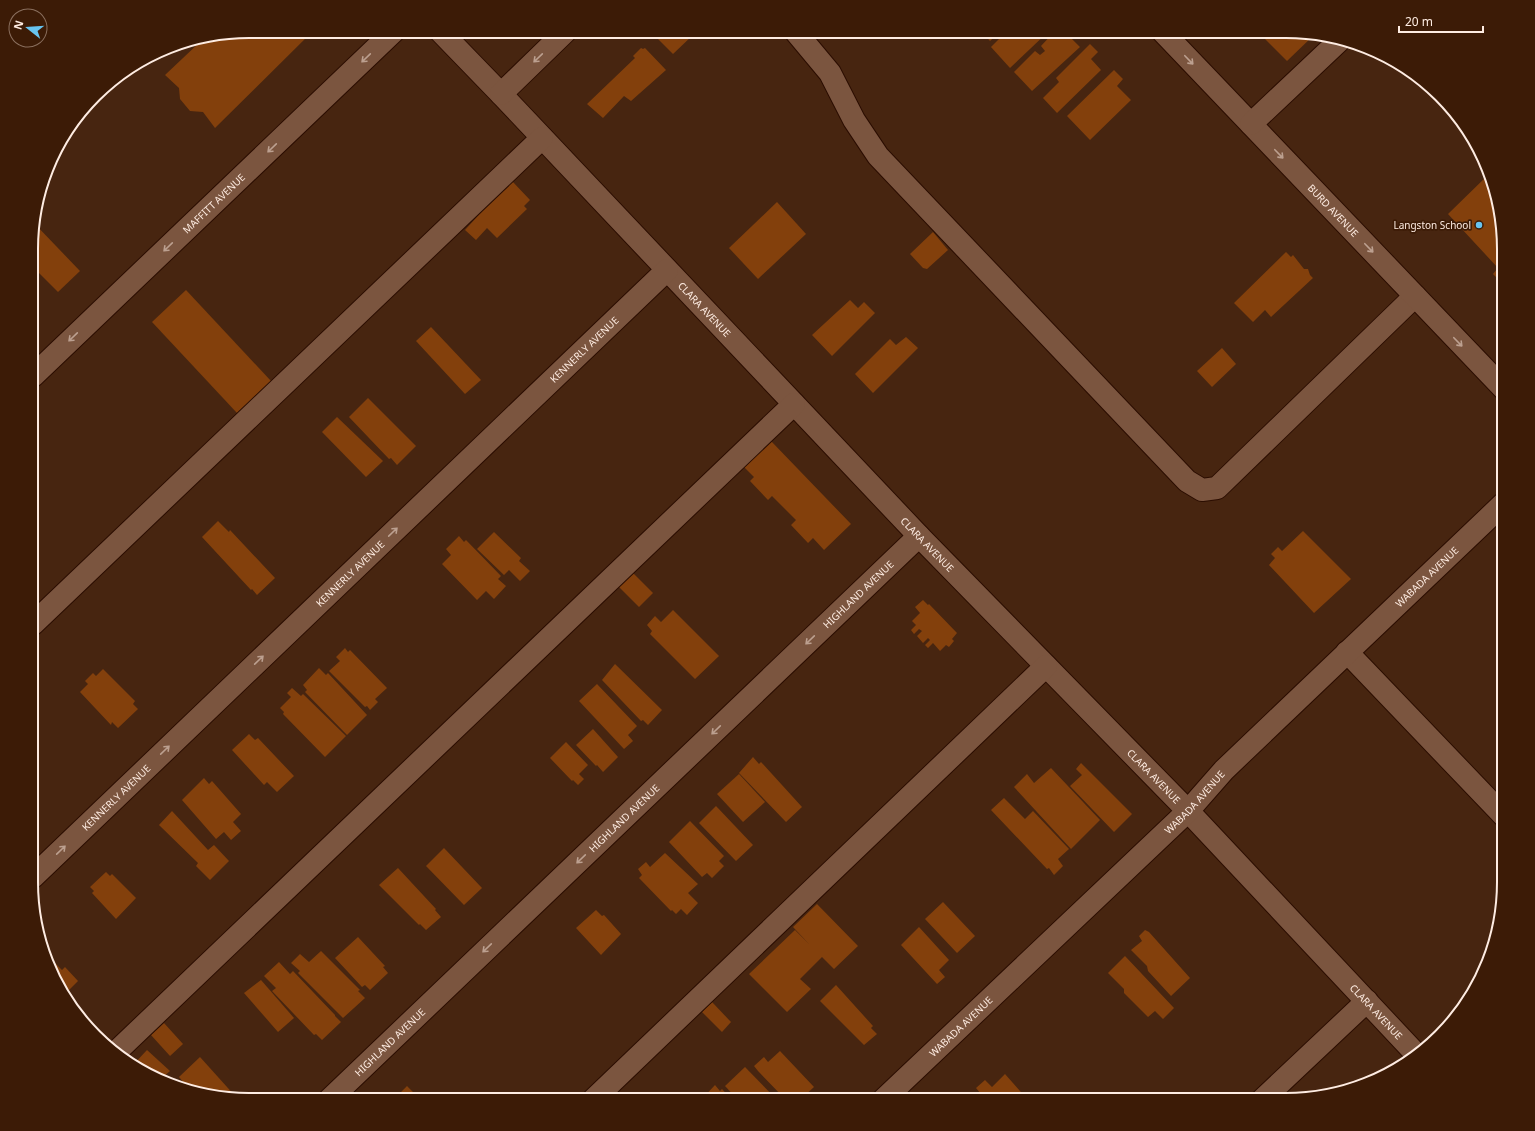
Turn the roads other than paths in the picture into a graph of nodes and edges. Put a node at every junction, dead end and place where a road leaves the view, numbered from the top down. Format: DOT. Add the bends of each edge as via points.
graph roads {
  1 [pos="387,38"];
  2 [pos="447,38"];
  3 [pos="559,38"];
  4 [pos="801,38"];
  5 [pos="1169,38"];
  6 [pos="1336,44"];
  7 [pos="501,94"];
  8 [pos="1251,124"];
  9 [pos="542,138"];
  10 [pos="667,270"];
  11 [pos="1415,296"];
  12 [pos="38,371"];
  13 [pos="1497,382"];
  14 [pos="794,404"];
  15 [pos="1497,510"];
  16 [pos="919,536"];
  17 [pos="38,619"];
  18 [pos="1347,652"];
  19 [pos="1046,666"];
  20 [pos="1497,809"];
  21 [pos="1188,811"];
  22 [pos="38,872"];
  23 [pos="1367,1001"];
  24 [pos="121,1049"];
  25 [pos="1412,1050"];
  26 [pos="336,1093"];
  27 [pos="600,1093"];
  28 [pos="889,1093"];
  29 [pos="1269,1093"];
  1 -- 12 [label="street, MAFFITT AVENUE, one-way"];
  2 -- 7 [label="street, CLARA AVENUE"];
  3 -- 7 [label="street, one-way"];
  4 -- 11 [label="street" via="830,73 854,120 878,156 1187,481 1202,490 1217,488"];
  5 -- 8 [label="street, BURD AVENUE, one-way"];
  6 -- 8 [label="street"];
  7 -- 9 [label="street, CLARA AVENUE"];
  8 -- 11 [label="street, BURD AVENUE, one-way"];
  9 -- 10 [label="street, CLARA AVENUE"];
  9 -- 17 [label="street"];
  10 -- 14 [label="street, CLARA AVENUE"];
  22 -- 10 [label="street, KENNERLY AVENUE, one-way"];
  11 -- 13 [label="street, BURD AVENUE, one-way"];
  14 -- 16 [label="street, CLARA AVENUE"];
  14 -- 24 [label="street"];
  15 -- 18 [label="street, WABADA AVENUE"];
  16 -- 19 [label="street, CLARA AVENUE"];
  16 -- 26 [label="street, HIGHLAND AVENUE, one-way"];
  18 -- 20 [label="street"];
  18 -- 21 [label="street, WABADA AVENUE" via="1224,770"];
  19 -- 21 [label="street, CLARA AVENUE"];
  19 -- 27 [label="street"];
  21 -- 23 [label="street, CLARA AVENUE"];
  21 -- 28 [label="street, WABADA AVENUE"];
  23 -- 25 [label="street, CLARA AVENUE"];
  23 -- 29 [label="street"];
}
